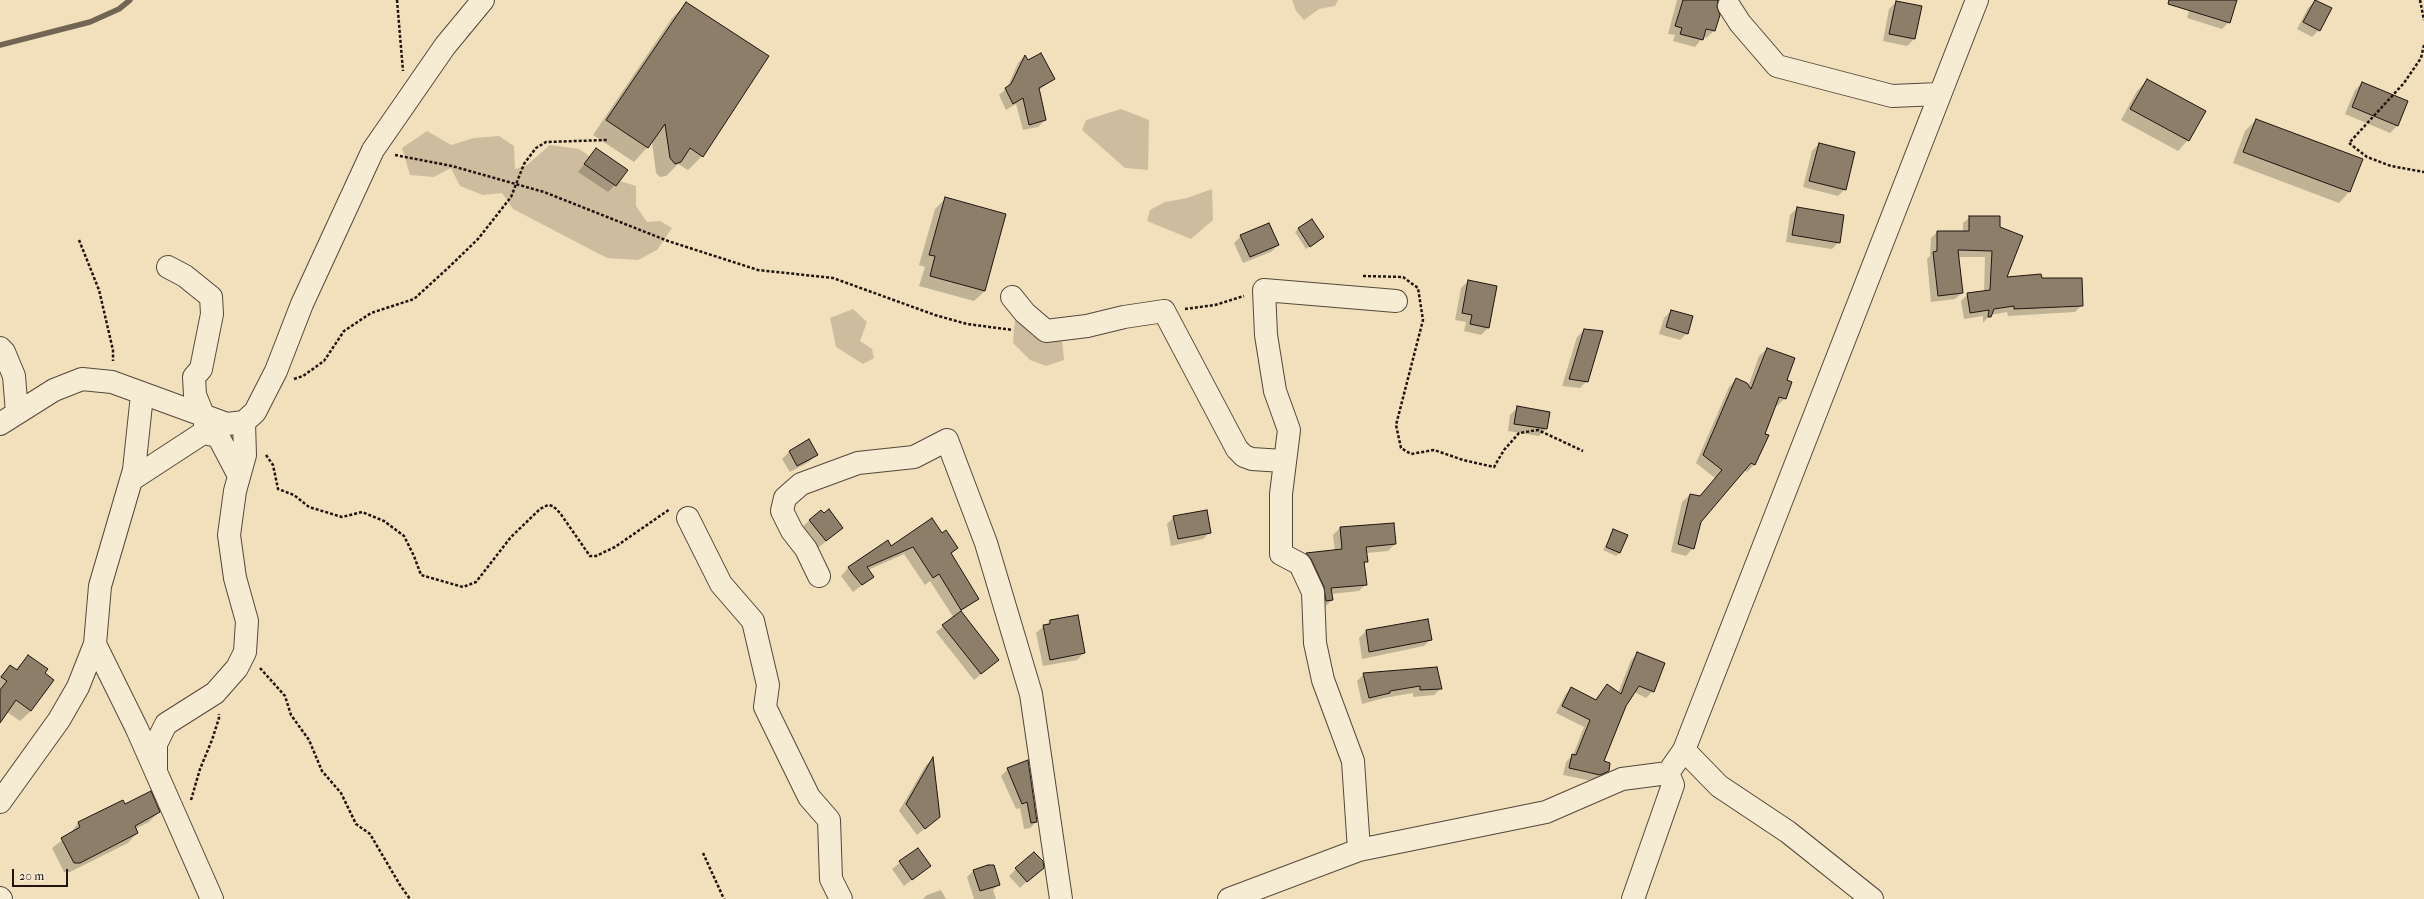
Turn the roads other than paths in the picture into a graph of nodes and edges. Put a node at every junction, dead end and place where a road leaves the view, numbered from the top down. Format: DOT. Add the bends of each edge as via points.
graph roads {
  1 [pos="483,0"];
  2 [pos="1977,0"];
  3 [pos="1729,6"];
  4 [pos="1939,94"];
  5 [pos="168,267"];
  6 [pos="1012,297"];
  7 [pos="1396,301"];
  8 [pos="0,348"];
  9 [pos="142,395"];
  10 [pos="9,419"];
  11 [pos="204,422"];
  12 [pos="244,422"];
  13 [pos="1283,461"];
  14 [pos="239,476"];
  15 [pos="132,480"];
  16 [pos="688,518"];
  17 [pos="819,576"];
  18 [pos="95,644"];
  19 [pos="1684,750"];
  20 [pos="156,772"];
  21 [pos="1668,773"];
  22 [pos="0,802"];
  23 [pos="1360,850"];
  24 [pos="212,899"];
  25 [pos="842,899"];
  26 [pos="1061,899"];
  27 [pos="1229,899"];
  28 [pos="1634,899"];
  29 [pos="1872,899"];
  1 -- 12 [label="street" via="445,46 373,150 302,304 276,371 265,388 255,412"];
  2 -- 4 [label="street"];
  3 -- 4 [label="street" via="1740,23 1777,66 1892,96"];
  4 -- 19 [label="street"];
  5 -- 11 [label="street" via="185,276 211,297 212,314 201,369 194,377 195,395"];
  6 -- 13 [label="street" via="1025,313 1046,331 1164,311 1237,448 1252,460"];
  7 -- 13 [label="street" via="1264,290 1266,335 1275,391 1289,430"];
  8 -- 10 [label="street" via="14,376"];
  9 -- 10 [label="street" via="112,382 82,379 54,390"];
  9 -- 11 [label="street"];
  9 -- 15 [label="street"];
  11 -- 12 [label="street"];
  11 -- 14 [label="street" via="218,436"];
  11 -- 15 [label="street" via="203,433"];
  12 -- 14 [label="street" via="245,455"];
  13 -- 23 [label="street" via="1281,554 1300,564 1312,592 1315,643 1323,680 1353,761"];
  14 -- 20 [label="street" via="229,535 235,578 247,621 245,652 237,668 215,693 166,724 156,744"];
  15 -- 18 [label="street" via="100,586"];
  16 -- 25 [label="street" via="722,584 753,621 768,685 766,707 810,797 829,820 830,879"];
  17 -- 26 [label="street" via="806,548 792,531 782,511 785,498 801,484 858,463 914,457 947,440 986,543 1031,694"];
  18 -- 20 [label="street"];
  18 -- 22 [label="street" via="78,687 59,720"];
  19 -- 21 [label="street"];
  19 -- 29 [label="street" via="1719,786 1788,832"];
  20 -- 24 [label="street"];
  21 -- 23 [label="street" via="1622,779 1546,812"];
  21 -- 28 [label="street" via="1673,786"];
  23 -- 27 [label="street"];
}
